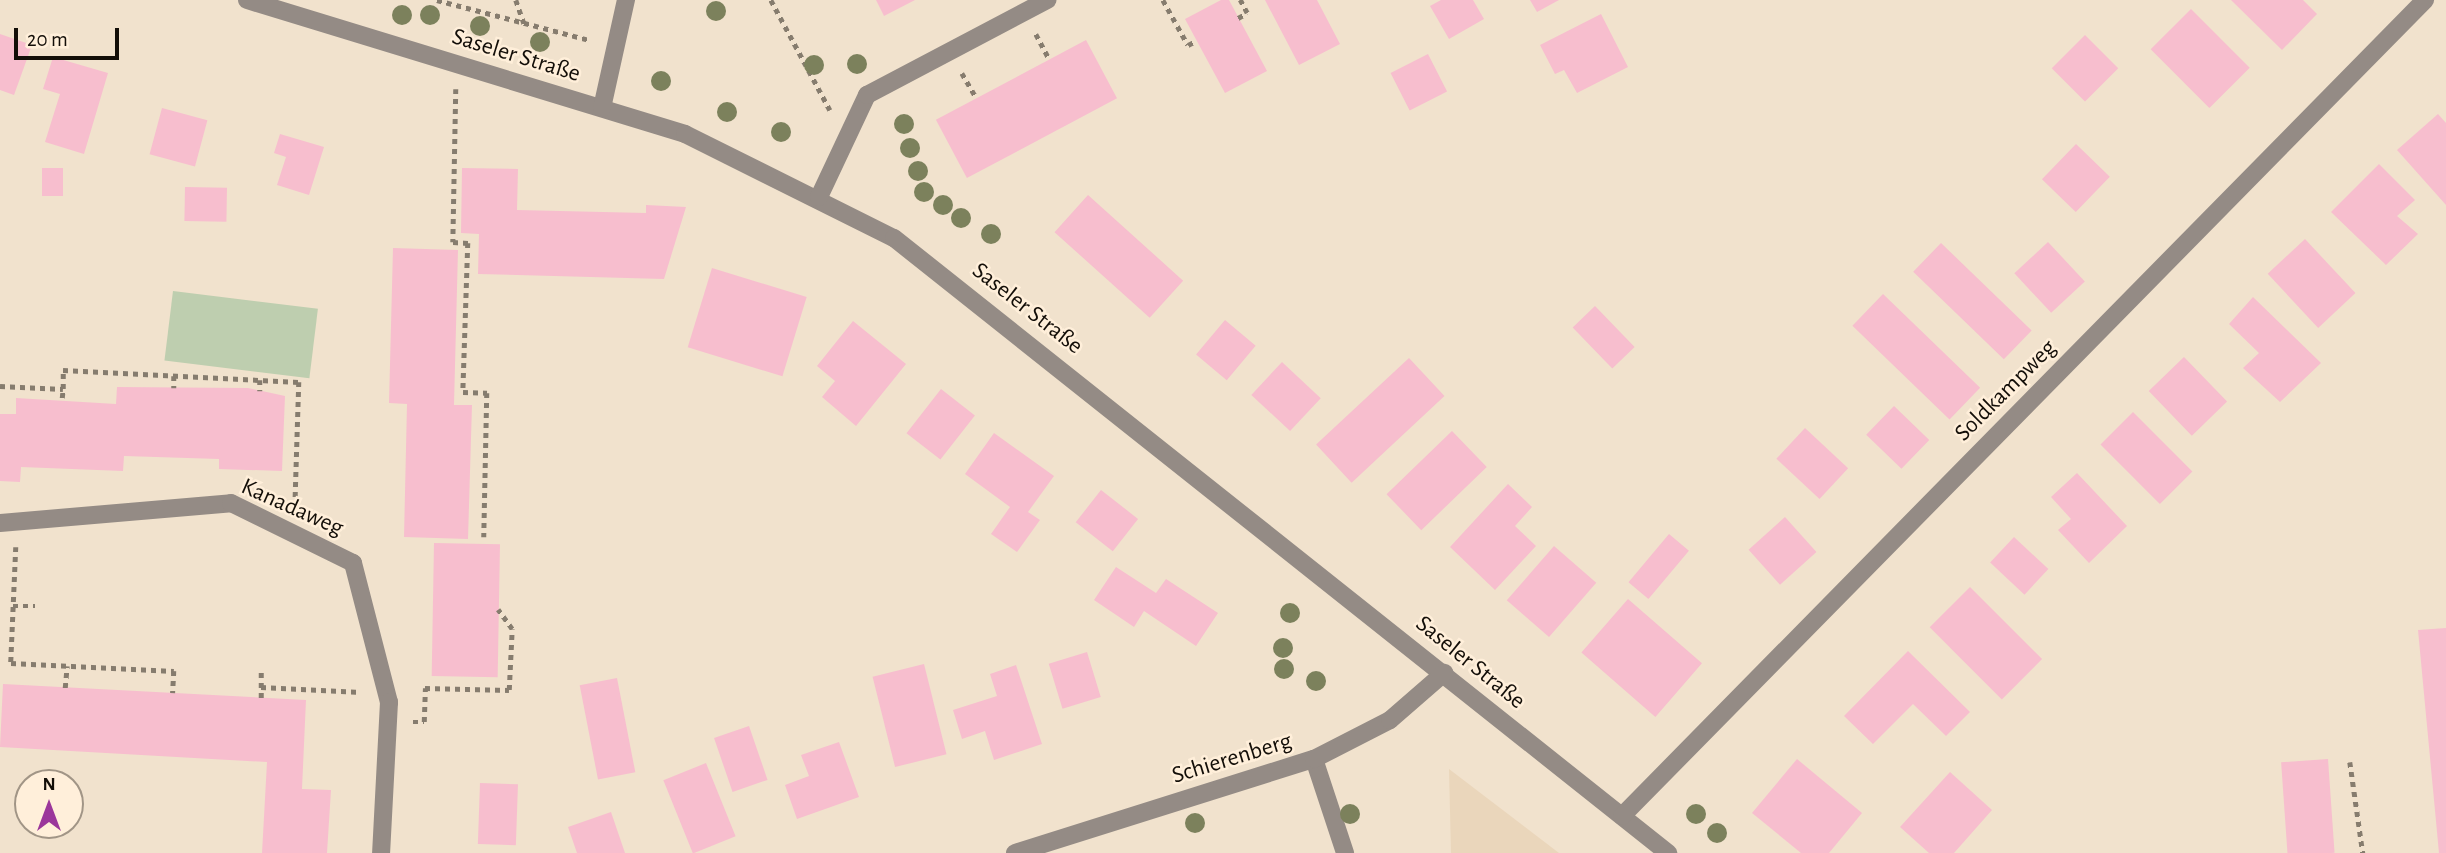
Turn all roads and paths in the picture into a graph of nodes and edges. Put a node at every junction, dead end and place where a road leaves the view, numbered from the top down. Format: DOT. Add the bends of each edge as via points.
graph roads {
  1 [pos="247,0"];
  2 [pos="437,0"];
  3 [pos="516,0"];
  4 [pos="626,0"];
  5 [pos="771,0"];
  6 [pos="1047,0"];
  7 [pos="1163,0"];
  8 [pos="1240,0"];
  9 [pos="2425,0"];
  10 [pos="1238,18"];
  11 [pos="525,26"];
  12 [pos="1196,41"];
  13 [pos="618,46"];
  14 [pos="456,64"];
  15 [pos="602,108"];
  16 [pos="846,139"];
  17 [pos="819,197"];
  18 [pos="174,376"];
  19 [pos="260,380"];
  20 [pos="0,386"];
  21 [pos="174,388"];
  22 [pos="63,389"];
  23 [pos="260,391"];
  24 [pos="62,398"];
  25 [pos="9,522"];
  26 [pos="294,534"];
  27 [pos="484,537"];
  28 [pos="13,606"];
  29 [pos="35,606"];
  30 [pos="498,610"];
  31 [pos="66,666"];
  32 [pos="261,668"];
  33 [pos="1444,673"];
  34 [pos="261,687"];
  35 [pos="65,688"];
  36 [pos="173,693"];
  37 [pos="386,693"];
  38 [pos="261,698"];
  39 [pos="388,720"];
  40 [pos="1314,759"];
  41 [pos="2350,762"];
  42 [pos="1622,816"];
  43 [pos="381,853"];
  44 [pos="1015,853"];
  45 [pos="1345,853"];
  46 [pos="1668,853"];
  47 [pos="2362,853"];
  1 -- 14 [label="street, Saseler Straße"];
  2 -- 11 [label="path"];
  3 -- 11 [label="path"];
  4 -- 13 [label="street"];
  5 -- 16 [label="path"];
  6 -- 16 [label="street" via="867,95"];
  7 -- 12 [label="path" via="1188,45"];
  8 -- 10 [label="path" via="1247,13"];
  9 -- 42 [label="street, Soldkampweg"];
  11 -- 13 [label="path"];
  13 -- 15 [label="street"];
  14 -- 15 [label="street, Saseler Straße"];
  14 -- 27 [label="path" via="453,242 468,243 463,392 487,393"];
  15 -- 17 [label="street, Saseler Straße" via="685,134"];
  16 -- 17 [label="street"];
  17 -- 33 [label="street, Saseler Straße" via="894,238 1005,321"];
  18 -- 19 [label="path"];
  18 -- 21 [label="path"];
  18 -- 22 [label="path" via="63,370"];
  19 -- 23 [label="path"];
  19 -- 26 [label="path" via="299,382"];
  20 -- 22 [label="path"];
  22 -- 24 [label="path"];
  25 -- 26 [label="street, Kanadaweg" via="230,503"];
  25 -- 28 [label="path"];
  26 -- 37 [label="street, Kanadaweg" via="353,563"];
  28 -- 29 [label="path"];
  28 -- 31 [label="path" via="10,663"];
  30 -- 39 [label="path" via="512,629 509,690 425,688 424,722"];
  31 -- 35 [label="path"];
  31 -- 36 [label="path" via="174,671"];
  32 -- 34 [label="path"];
  33 -- 40 [label="street, Schierenberg" via="1390,720"];
  33 -- 42 [label="street, Saseler Straße"];
  34 -- 37 [label="path"];
  34 -- 38 [label="path"];
  37 -- 39 [label="street, Kanadaweg"];
  39 -- 43 [label="street, Kanadaweg"];
  40 -- 44 [label="street, Schierenberg"];
  40 -- 45 [label="street"];
  41 -- 47 [label="path"];
  42 -- 46 [label="street, Saseler Straße"];
}
